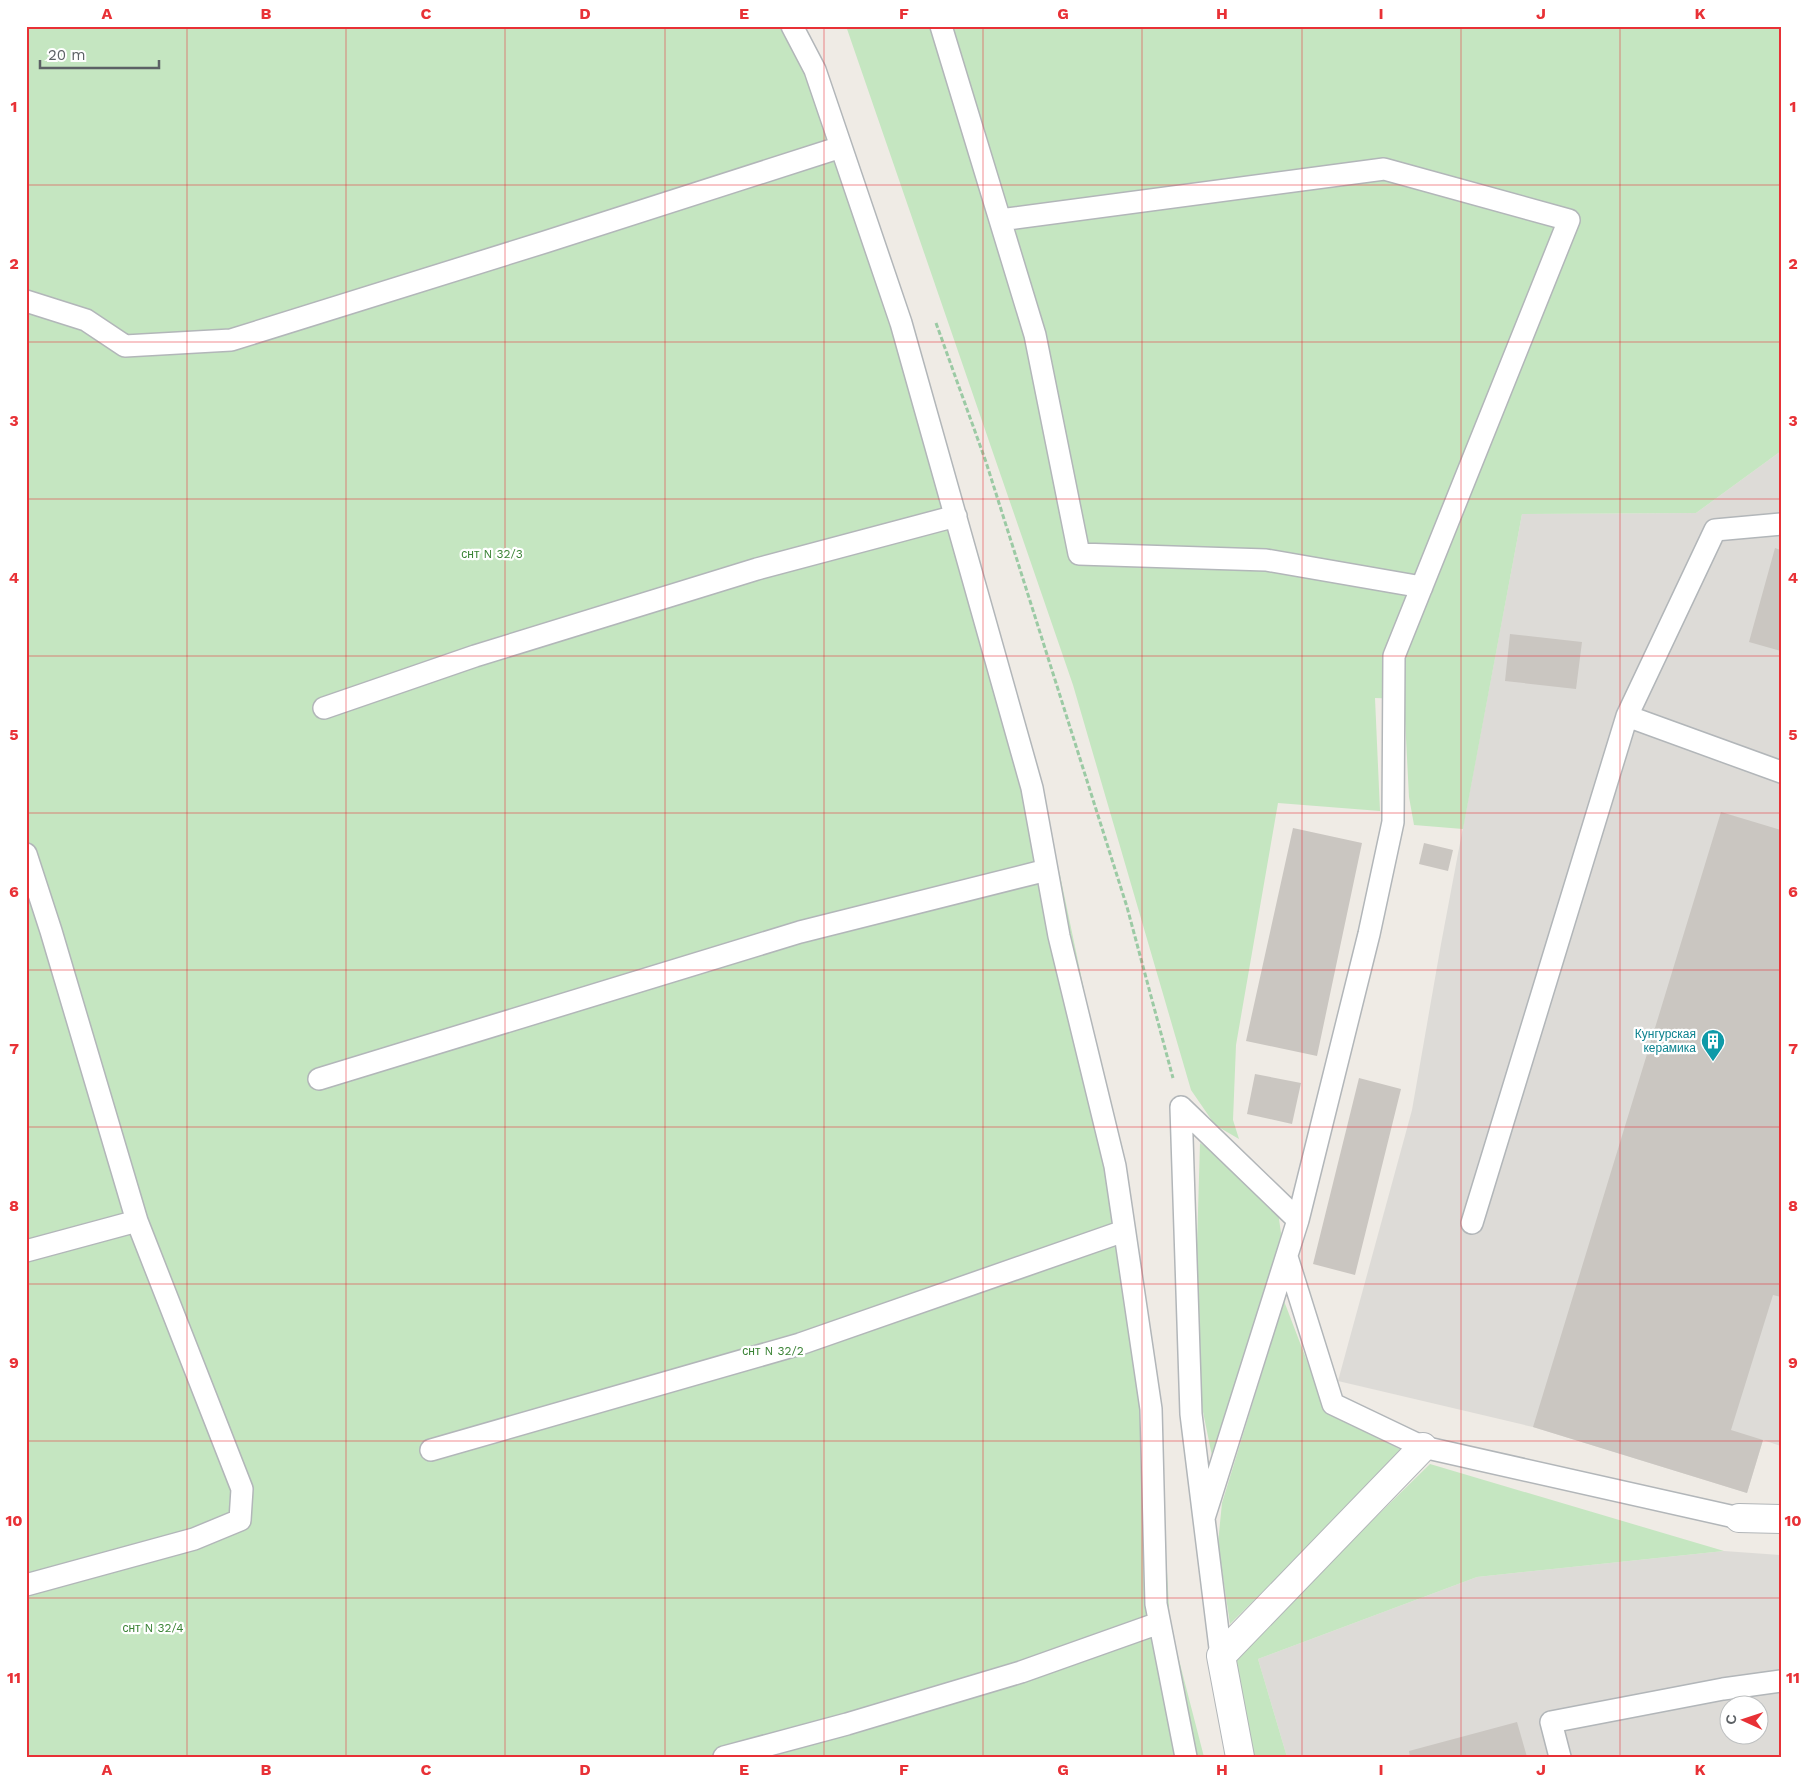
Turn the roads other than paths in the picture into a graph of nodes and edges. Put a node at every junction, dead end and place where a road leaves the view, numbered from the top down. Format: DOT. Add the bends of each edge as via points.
graph roads {
  1 [pos="792,26"];
  2 [pos="941,26"];
  3 [pos="841,147"];
  4 [pos="1000,220"];
  5 [pos="26,302"];
  6 [pos="956,516"];
  7 [pos="1781,524"];
  8 [pos="1422,587"];
  9 [pos="324,708"];
  10 [pos="1627,716"];
  11 [pos="1781,772"];
  12 [pos="26,854"];
  13 [pos="1046,870"];
  14 [pos="319,1079"];
  15 [pos="1298,1220"];
  16 [pos="137,1221"];
  17 [pos="1472,1223"];
  18 [pos="1124,1231"];
  19 [pos="26,1251"];
  20 [pos="1286,1257"];
  21 [pos="1423,1447"];
  22 [pos="431,1450"];
  23 [pos="1780,1517"];
  24 [pos="1204,1518"];
  25 [pos="1739,1518"];
  26 [pos="26,1586"];
  27 [pos="1159,1623"];
  28 [pos="1221,1656"];
  29 [pos="1781,1681"];
  30 [pos="724,1757"];
  31 [pos="1186,1757"];
  32 [pos="1240,1757"];
  33 [pos="1560,1757"];
  1 -- 3 [label="lane" via="815,70"];
  2 -- 4 [label="lane"];
  3 -- 5 [label="lane" via="231,340 124,346 86,320"];
  3 -- 6 [label="lane" via="901,323"];
  4 -- 8 [label="lane" via="1035,335 1079,554 1266,560"];
  4 -- 8 [label="lane" via="1384,169 1569,220"];
  6 -- 9 [label="lane" via="757,568 475,656"];
  6 -- 13 [label="lane" via="1032,788"];
  7 -- 10 [label="lane" via="1715,530"];
  8 -- 15 [label="lane" via="1394,656 1393,822 1369,934"];
  10 -- 11 [label="lane"];
  10 -- 17 [label="lane"];
  12 -- 16 [label="lane"];
  13 -- 14 [label="lane" via="800,932"];
  13 -- 18 [label="lane" via="1115,1166"];
  15 -- 20 [label="lane"];
  15 -- 24 [label="lane" via="1181,1107 1191,1414"];
  16 -- 19 [label="lane"];
  16 -- 26 [label="lane" via="242,1489 240,1520 194,1539"];
  18 -- 22 [label="lane" via="800,1344"];
  18 -- 27 [label="lane" via="1151,1409"];
  20 -- 21 [label="lane" via="1333,1404"];
  20 -- 24 [label="lane"];
  21 -- 25 [label="lane"];
  21 -- 28 [label="street"];
  23 -- 25 [label="street"];
  24 -- 28 [label="lane"];
  27 -- 30 [label="lane" via="1021,1672"];
  27 -- 31 [label="lane"];
  28 -- 32 [label="street"];
  29 -- 33 [label="lane" via="1551,1722"];
}
